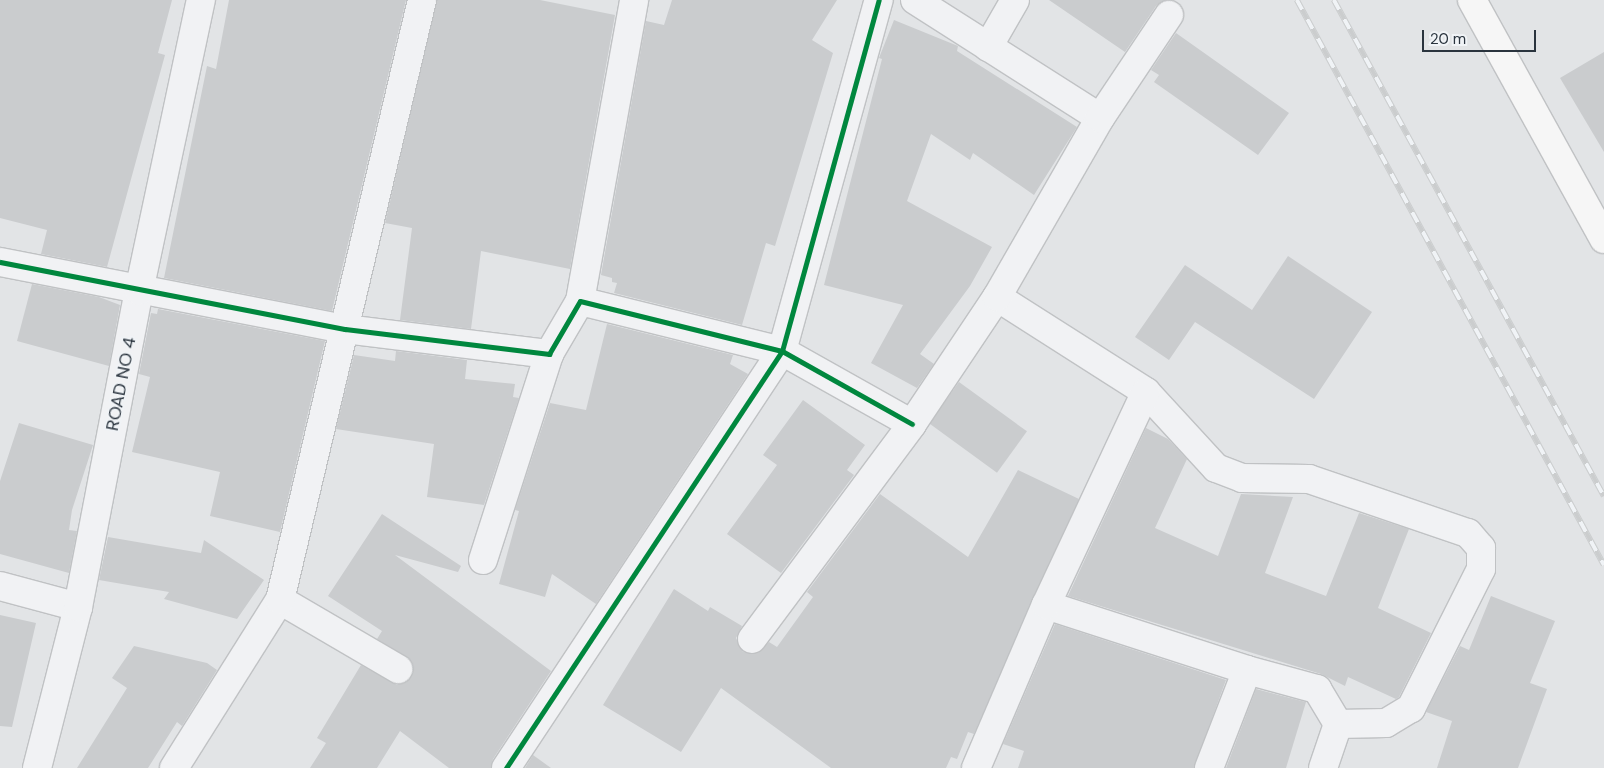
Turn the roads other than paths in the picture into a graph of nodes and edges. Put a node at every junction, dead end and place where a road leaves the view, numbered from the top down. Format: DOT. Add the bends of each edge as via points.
graph roads {
  1 [pos="201,0"];
  2 [pos="422,0"];
  3 [pos="634,0"];
  4 [pos="879,0"];
  5 [pos="915,0"];
  6 [pos="1016,0"];
  7 [pos="1472,0"];
  8 [pos="1169,15"];
  9 [pos="988,47"];
  10 [pos="1100,118"];
  11 [pos="1604,239"];
  12 [pos="0,262"];
  13 [pos="139,292"];
  14 [pos="997,298"];
  15 [pos="580,301"];
  16 [pos="345,329"];
  17 [pos="782,351"];
  18 [pos="549,354"];
  19 [pos="1146,392"];
  20 [pos="912,424"];
  21 [pos="483,560"];
  22 [pos="0,586"];
  23 [pos="280,600"];
  24 [pos="1046,604"];
  25 [pos="78,607"];
  26 [pos="752,639"];
  27 [pos="398,669"];
  28 [pos="1247,670"];
  29 [pos="1338,724"];
  30 [pos="37,768"];
  31 [pos="174,768"];
  32 [pos="506,768"];
  33 [pos="976,768"];
  34 [pos="1209,768"];
  35 [pos="1323,768"];
  1 -- 13 [label="street, ROAD NO 4"];
  2 -- 16 [label="street"];
  3 -- 15 [label="street"];
  4 -- 17 [label="street"];
  5 -- 9 [label="street"];
  6 -- 9 [label="street"];
  7 -- 11 [label="street"];
  8 -- 10 [label="street"];
  9 -- 10 [label="street"];
  10 -- 14 [label="street"];
  12 -- 13 [label="street"];
  13 -- 16 [label="street"];
  13 -- 25 [label="street, ROAD NO 4"];
  14 -- 19 [label="street"];
  14 -- 20 [label="street"];
  15 -- 17 [label="street"];
  15 -- 18 [label="street"];
  16 -- 18 [label="street"];
  16 -- 23 [label="street"];
  17 -- 20 [label="street"];
  17 -- 32 [label="street"];
  18 -- 21 [label="street"];
  19 -- 24 [label="street"];
  19 -- 29 [label="street" via="1216,468 1242,478 1309,478 1468,533 1481,548 1481,568 1411,708 1386,723"];
  20 -- 26 [label="street"];
  22 -- 25 [label="street"];
  23 -- 27 [label="street"];
  23 -- 31 [label="street"];
  24 -- 28 [label="street"];
  24 -- 33 [label="street"];
  25 -- 30 [label="street, ROAD NO 4"];
  28 -- 29 [label="street" via="1317,689"];
  28 -- 34 [label="street"];
  29 -- 35 [label="street"];
}
